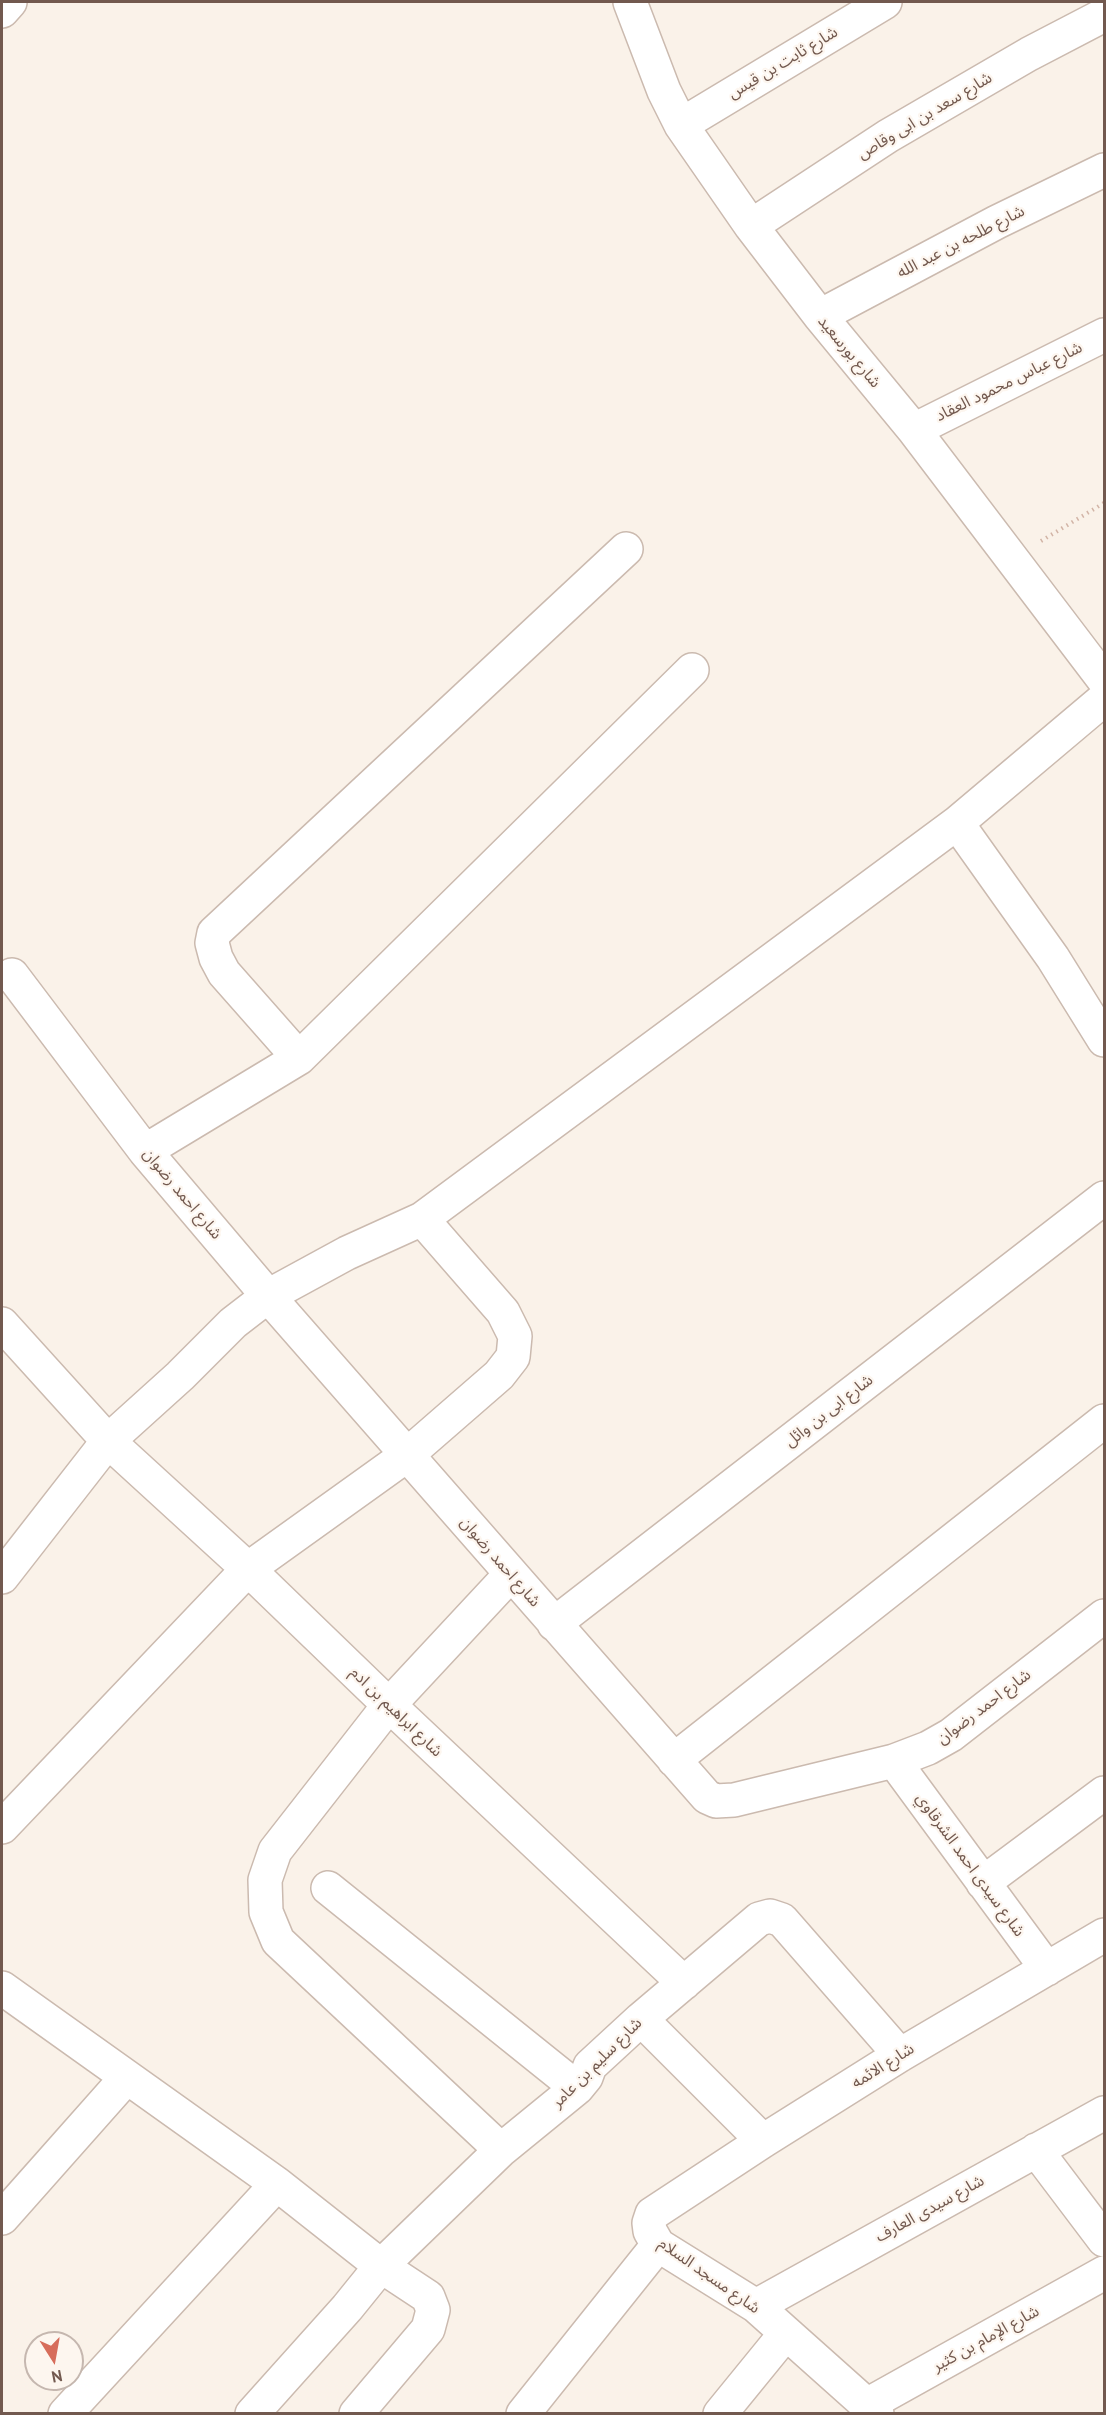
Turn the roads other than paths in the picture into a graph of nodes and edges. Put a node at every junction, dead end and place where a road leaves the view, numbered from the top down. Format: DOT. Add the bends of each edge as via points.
graph roads {
  1 [pos="10,2"];
  2 [pos="630,2"];
  3 [pos="885,2"];
  4 [pos="2,11"];
  5 [pos="1104,15"];
  6 [pos="681,124"];
  7 [pos="1104,170"];
  8 [pos="751,226"];
  9 [pos="820,316"];
  10 [pos="1104,335"];
  11 [pos="914,430"];
  12 [pos="626,549"];
  13 [pos="692,670"];
  14 [pos="1104,680"];
  15 [pos="1104,699"];
  16 [pos="957,823"];
  17 [pos="12,975"];
  18 [pos="1104,1040"];
  19 [pos="299,1058"];
  20 [pos="145,1151"];
  21 [pos="1104,1198"];
  22 [pos="422,1219"];
  23 [pos="268,1296"];
  24 [pos="2,1324"];
  25 [pos="1104,1421"];
  26 [pos="108,1440"];
  27 [pos="406,1455"];
  28 [pos="249,1569"];
  29 [pos="511,1574"];
  30 [pos="2,1577"];
  31 [pos="1104,1616"];
  32 [pos="554,1624"];
  33 [pos="388,1705"];
  34 [pos="674,1760"];
  35 [pos="894,1761"];
  36 [pos="1104,1793"];
  37 [pos="2,1827"];
  38 [pos="983,1883"];
  39 [pos="328,1888"];
  40 [pos="1104,1935"];
  41 [pos="1047,1969"];
  42 [pos="684,1983"];
  43 [pos="2,1988"];
  44 [pos="641,2019"];
  45 [pos="900,2055"];
  46 [pos="127,2077"];
  47 [pos="577,2088"];
  48 [pos="1104,2114"];
  49 [pos="763,2141"];
  50 [pos="501,2150"];
  51 [pos="1036,2150"];
  52 [pos="277,2184"];
  53 [pos="665,2204"];
  54 [pos="2,2218"];
  55 [pos="1104,2240"];
  56 [pos="658,2245"];
  57 [pos="381,2266"];
  58 [pos="1104,2273"];
  59 [pos="756,2306"];
  60 [pos="786,2333"];
  61 [pos="872,2409"];
  62 [pos="65,2414"];
  63 [pos="252,2414"];
  64 [pos="356,2414"];
  65 [pos="523,2414"];
  66 [pos="720,2414"];
  1 -- 4 [label="street"];
  2 -- 6 [label="street, شارع بورسعيد"];
  3 -- 6 [label="street, شارع ثابت بن قيس"];
  5 -- 8 [label="street, شارع سعد بن ابى وقاص" via="888,136"];
  6 -- 8 [label="street, شارع بورسعيد"];
  7 -- 9 [label="street, شارع طلحه بن عبد الله"];
  8 -- 9 [label="street, شارع بورسعيد"];
  9 -- 11 [label="street, شارع بورسعيد"];
  10 -- 11 [label="street, شارع عباس محمود العقاد"];
  11 -- 14 [label="street, شارع بورسعيد"];
  12 -- 19 [label="street" via="214,933 212,943 224,973"];
  13 -- 19 [label="street"];
  15 -- 16 [label="street"];
  16 -- 18 [label="street" via="1053,958"];
  16 -- 22 [label="street"];
  17 -- 20 [label="street, شارع احمد رضوان"];
  19 -- 20 [label="street"];
  20 -- 23 [label="street, شارع احمد رضوان"];
  21 -- 32 [label="street, شارع ابى بن وائل"];
  22 -- 23 [label="street" via="347,1253"];
  22 -- 27 [label="street" via="502,1312 515,1336 513,1357 499,1375"];
  23 -- 26 [label="street" via="233,1323"];
  23 -- 27 [label="street, شارع احمد رضوان"];
  24 -- 26 [label="street, شارع ابراهيم بن ادم"];
  25 -- 34 [label="street"];
  26 -- 28 [label="street, شارع ابراهيم بن ادم"];
  26 -- 30 [label="street"];
  27 -- 28 [label="street"];
  27 -- 29 [label="street, شارع احمد رضوان"];
  28 -- 33 [label="street, شارع ابراهيم بن ادم"];
  28 -- 37 [label="street"];
  29 -- 32 [label="street, شارع احمد رضوان"];
  29 -- 33 [label="street"];
  31 -- 35 [label="street, شارع احمد رضوان" via="951,1735 928,1749"];
  32 -- 34 [label="street, شارع احمد رضوان"];
  33 -- 42 [label="street, شارع ابراهيم بن ادم"];
  33 -- 50 [label="street" via="276,1851 265,1880 266,1912 278,1941"];
  34 -- 35 [label="street, شارع احمد رضوان" via="700,1790 716,1801"];
  35 -- 38 [label="street, شارع سيدى احمد الشرقاوي"];
  36 -- 38 [label="street"];
  38 -- 41 [label="street, شارع سيدى احمد الشرقاوي"];
  39 -- 47 [label="street"];
  40 -- 41 [label="street, شارع الائمه"];
  41 -- 45 [label="street, شارع الائمه"];
  42 -- 44 [label="street, شارع سليم بن عامر"];
  42 -- 45 [label="street, شارع سليم بن عامر" via="759,1919 777,1917"];
  43 -- 46 [label="street"];
  44 -- 47 [label="street, شارع سليم بن عامر" via="590,2066"];
  44 -- 49 [label="street"];
  45 -- 49 [label="street, شارع الائمه"];
  46 -- 52 [label="street"];
  46 -- 54 [label="street"];
  47 -- 50 [label="street, شارع سليم بن عامر"];
  48 -- 51 [label="street, شارع سيدى العارف"];
  49 -- 53 [label="street, شارع الائمه"];
  50 -- 57 [label="street, شارع سليم بن عامر"];
  51 -- 55 [label="street"];
  51 -- 59 [label="street, شارع سيدى العارف"];
  52 -- 57 [label="street"];
  52 -- 62 [label="street"];
  53 -- 56 [label="street, شارع مسجد السلام" via="652,2214 648,2223"];
  56 -- 59 [label="street, شارع مسجد السلام"];
  56 -- 65 [label="street"];
  57 -- 63 [label="street, شارع سليم بن عامر"];
  57 -- 64 [label="street" via="428,2297 433,2310 428,2329"];
  58 -- 61 [label="street, شارع الإمام بن كثير"];
  59 -- 60 [label="street, شارع مسجد السلام"];
  60 -- 61 [label="street, شارع مسجد السلام"];
  60 -- 66 [label="street"];
}
